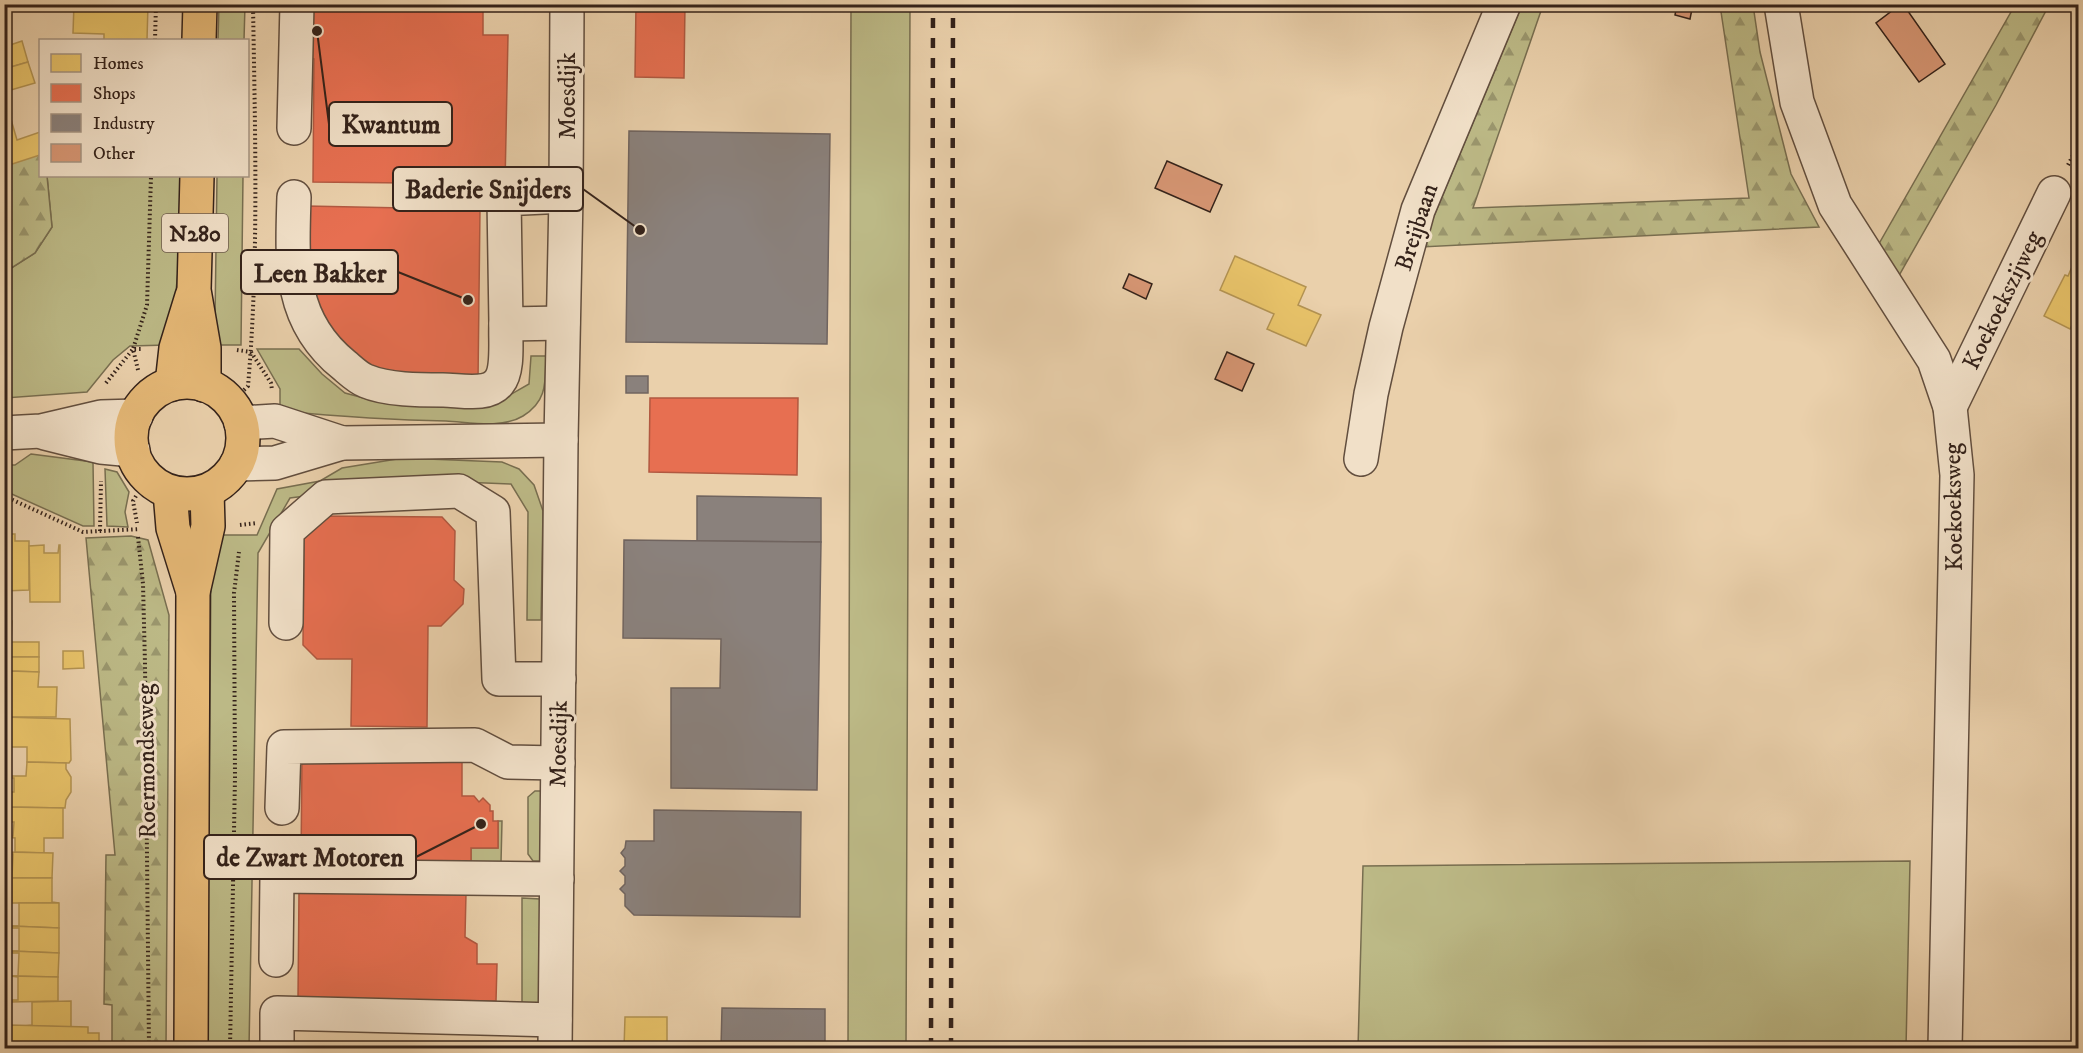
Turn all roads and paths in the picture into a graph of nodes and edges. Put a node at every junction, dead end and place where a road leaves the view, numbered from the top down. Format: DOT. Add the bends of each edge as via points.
graph roads {
  1 [pos="156,4"];
  2 [pos="200,4"];
  3 [pos="253,4"];
  4 [pos="297,4"];
  5 [pos="567,4"];
  6 [pos="1504,4"];
  7 [pos="1781,4"];
  8 [pos="155,39"];
  9 [pos="199,39"];
  10 [pos="294,128"];
  11 [pos="151,177"];
  12 [pos="196,177"];
  13 [pos="2054,193"];
  14 [pos="566,196"];
  15 [pos="294,197"];
  16 [pos="194,290"];
  17 [pos="563,323"];
  18 [pos="506,324"];
  19 [pos="204,385"];
  20 [pos="151,400"];
  21 [pos="1950,406"];
  22 [pos="236,413"];
  23 [pos="41,432"];
  24 [pos="4,433"];
  25 [pos="561,440"];
  26 [pos="342,443"];
  27 [pos="1360,459"];
  28 [pos="138,466"];
  29 [pos="223,478"];
  30 [pos="4,496"];
  31 [pos="138,529"];
  32 [pos="100,531"];
  33 [pos="240,536"];
  34 [pos="239,546"];
  35 [pos="193,592"];
  36 [pos="286,623"];
  37 [pos="559,679"];
  38 [pos="558,763"];
  39 [pos="282,808"];
  40 [pos="556,879"];
  41 [pos="276,960"];
  42 [pos="555,1034"];
  43 [pos="149,1048"];
  44 [pos="190,1048"];
  45 [pos="230,1048"];
  46 [pos="277,1048"];
  47 [pos="1945,1048"];
  1 -- 8 [label="path"];
  2 -- 9 [label="main road"];
  3 -- 22 [label="path" via="256,159 251,351 248,386"];
  4 -- 10 [label="street"];
  5 -- 14 [label="street, Moesdijk"];
  6 -- 27 [label="street, Breijbaan" via="1418,210 1386,327"];
  7 -- 21 [label="street, Koekoeksweg" via="1797,102 1835,205 1934,360"];
  11 -- 20 [label="path" via="147,305 133,349"];
  12 -- 16 [label="main road, N280"];
  13 -- 21 [label="street, Koekoekszijweg"];
  14 -- 17 [label="street, Moesdijk"];
  14 -- 18 [label="street" via="504,199"];
  15 -- 18 [label="street" via="296,285 306,319 331,354 365,381 406,389 488,391 505,370"];
  16 -- 19 [label="main road, N280" via="204,348"];
  16 -- 20 [label="main road, N280" via="176,348"];
  17 -- 18 [label="street"];
  17 -- 25 [label="street, Moesdijk"];
  19 -- 20 [label="main road" via="194,382"];
  19 -- 22 [label="main road" via="215,389"];
  20 -- 23 [label="street"];
  20 -- 28 [label="main road, N280" via="132,432"];
  21 -- 47 [label="street, Koekoeksweg" via="1957,475"];
  22 -- 26 [label="street"];
  22 -- 29 [label="main road, N280" via="243,444"];
  23 -- 24 [label="street"];
  23 -- 28 [label="street"];
  25 -- 26 [label="street"];
  25 -- 37 [label="street, Moesdijk"];
  26 -- 29 [label="street"];
  28 -- 29 [label="main road" via="182,494"];
  28 -- 31 [label="path, Roermondseweg" via="133,501"];
  28 -- 32 [label="path"];
  28 -- 35 [label="main road, Roermondseweg / N280" via="173,528"];
  29 -- 33 [label="path" via="236,507"];
  29 -- 35 [label="main road, Roermondseweg / N280"];
  30 -- 32 [label="path" via="83,532"];
  31 -- 32 [label="path"];
  31 -- 43 [label="path, Roermondseweg" via="143,596"];
  34 -- 45 [label="path" via="234,593"];
  35 -- 44 [label="main road, Roermondseweg / N280"];
  36 -- 37 [label="street" via="287,531 326,496 459,491 493,512 499,679"];
  37 -- 38 [label="street, Moesdijk"];
  38 -- 39 [label="street" via="507,762 476,745 284,747"];
  38 -- 40 [label="street, Moesdijk"];
  40 -- 41 [label="street" via="277,876"];
  40 -- 42 [label="street, Moesdijk"];
  42 -- 46 [label="street" via="277,1013"];
}
